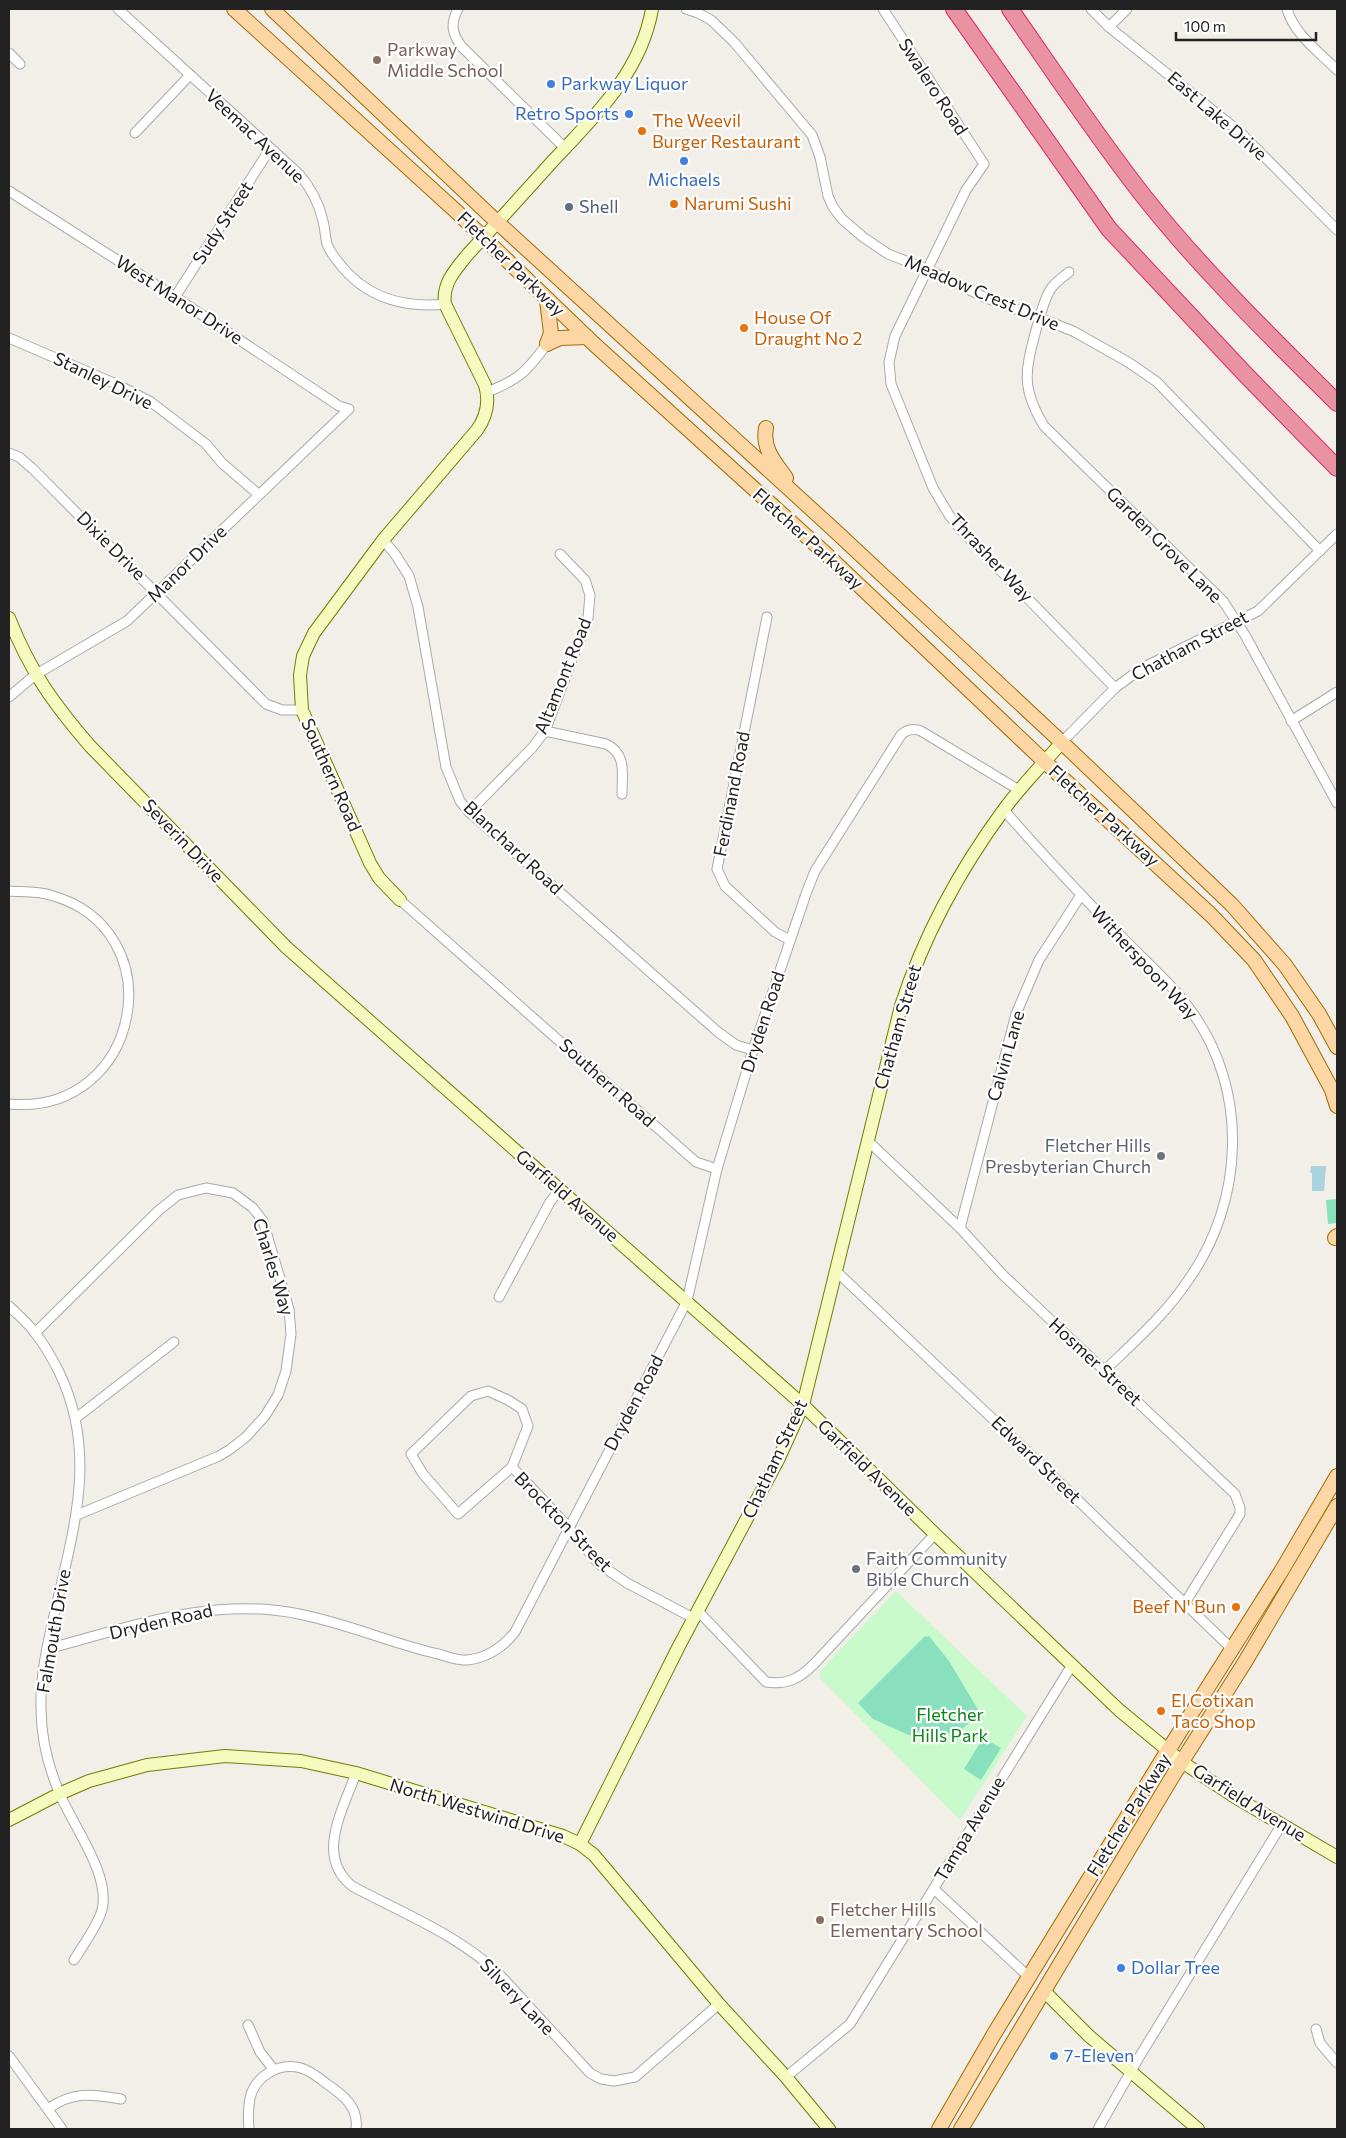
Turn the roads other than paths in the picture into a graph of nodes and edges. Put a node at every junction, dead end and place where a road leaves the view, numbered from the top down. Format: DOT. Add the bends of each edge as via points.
graph roads {
  1 [pos="118,9"];
  2 [pos="234,9"];
  3 [pos="272,9"];
  4 [pos="458,9"];
  5 [pos="652,9"];
  6 [pos="686,9"];
  7 [pos="882,9"];
  8 [pos="954,9"];
  9 [pos="1010,9"];
  10 [pos="1091,9"];
  11 [pos="1127,9"];
  12 [pos="1287,9"];
  13 [pos="1109,27"];
  14 [pos="9,53"];
  15 [pos="20,64"];
  16 [pos="1337,70"];
  17 [pos="190,75"];
  18 [pos="135,134"];
  19 [pos="565,148"];
  20 [pos="270,149"];
  21 [pos="984,164"];
  22 [pos="9,191"];
  23 [pos="497,222"];
  24 [pos="1337,230"];
  25 [pos="482,238"];
  26 [pos="929,270"];
  27 [pos="1069,272"];
  28 [pos="175,297"];
  29 [pos="547,300"];
  30 [pos="445,304"];
  31 [pos="1040,317"];
  32 [pos="587,337"];
  33 [pos="9,338"];
  34 [pos="547,344"];
  35 [pos="487,392"];
  36 [pos="1337,403"];
  37 [pos="349,409"];
  38 [pos="766,428"];
  39 [pos="9,453"];
  40 [pos="1337,468"];
  41 [pos="258,494"];
  42 [pos="798,498"];
  43 [pos="1337,534"];
  44 [pos="383,540"];
  45 [pos="1320,551"];
  46 [pos="560,554"];
  47 [pos="158,593"];
  48 [pos="767,617"];
  49 [pos="9,618"];
  50 [pos="1236,622"];
  51 [pos="35,675"];
  52 [pos="1115,688"];
  53 [pos="1337,692"];
  54 [pos="9,697"];
  55 [pos="302,710"];
  56 [pos="1291,721"];
  57 [pos="545,731"];
  58 [pos="1062,742"];
  59 [pos="1044,762"];
  60 [pos="1019,790"];
  61 [pos="622,794"];
  62 [pos="1337,804"];
  63 [pos="1004,810"];
  64 [pos="469,812"];
  65 [pos="9,891"];
  66 [pos="1081,895"];
  67 [pos="400,900"];
  68 [pos="790,940"];
  69 [pos="388,1039"];
  70 [pos="1337,1047"];
  71 [pos="753,1050"];
  72 [pos="9,1104"];
  73 [pos="1337,1106"];
  74 [pos="868,1141"];
  75 [pos="717,1169"];
  76 [pos="560,1190"];
  77 [pos="960,1228"];
  78 [pos="837,1272"];
  79 [pos="499,1297"];
  80 [pos="687,1301"];
  81 [pos="9,1306"];
  82 [pos="35,1333"];
  83 [pos="174,1342"];
  84 [pos="1104,1371"];
  85 [pos="803,1405"];
  86 [pos="76,1418"];
  87 [pos="512,1467"];
  88 [pos="1337,1476"];
  89 [pos="1337,1506"];
  90 [pos="77,1514"];
  91 [pos="569,1528"];
  92 [pos="935,1534"];
  93 [pos="1185,1603"];
  94 [pos="697,1615"];
  95 [pos="47,1649"];
  96 [pos="1233,1650"];
  97 [pos="1072,1666"];
  98 [pos="1227,1691"];
  99 [pos="1168,1751"];
  100 [pos="1182,1762"];
  101 [pos="356,1773"];
  102 [pos="59,1794"];
  103 [pos="9,1820"];
  104 [pos="1282,1824"];
  105 [pos="580,1844"];
  106 [pos="1337,1858"];
  107 [pos="934,1889"];
  108 [pos="1044,1953"];
  109 [pos="74,1960"];
  110 [pos="1029,1977"];
  111 [pos="1044,1991"];
  112 [pos="720,2004"];
  113 [pos="1027,2020"];
  114 [pos="248,2025"];
  115 [pos="1316,2028"];
  116 [pos="9,2056"];
  117 [pos="1337,2063"];
  118 [pos="274,2070"];
  119 [pos="1132,2071"];
  120 [pos="786,2077"];
  121 [pos="121,2099"];
  122 [pos="48,2109"];
  123 [pos="62,2129"];
  124 [pos="249,2129"];
  125 [pos="356,2129"];
  126 [pos="829,2129"];
  127 [pos="939,2129"];
  128 [pos="961,2129"];
  129 [pos="1098,2129"];
  130 [pos="1198,2129"];
  1 -- 17 [label="street, Veemac Avenue"];
  2 -- 25 [label="main road, Fletcher Parkway"];
  3 -- 23 [label="main road, Fletcher Parkway"];
  4 -- 19 [label="street" via="452,29 462,47"];
  5 -- 19 [label="street" via="637,58 608,102"];
  6 -- 26 [label="street, Meadow Crest Drive" via="711,20 734,42 812,136 828,196 842,219 888,254"];
  7 -- 21 [label="street, Swalero Road"];
  8 -- 40 [label="highway" via="1109,229"];
  9 -- 36 [label="highway" via="1145,198 1214,279"];
  10 -- 13 [label="street, East Lake Drive"];
  11 -- 13 [label="street"];
  12 -- 16 [label="street" via="1298,32"];
  13 -- 24 [label="street, East Lake Drive" via="1242,133"];
  14 -- 15 [label="street"];
  17 -- 18 [label="street"];
  17 -- 20 [label="street, Veemac Avenue"];
  19 -- 23 [label="street"];
  20 -- 28 [label="street, Sudy Street"];
  20 -- 30 [label="street, Veemac Avenue" via="299,174 312,191 321,212 327,245 355,280 374,293 395,301 418,305"];
  21 -- 26 [label="street, Thrasher Way" via="966,190"];
  22 -- 28 [label="street, West Manor Drive"];
  23 -- 25 [label="street"];
  23 -- 42 [label="main road, Fletcher Parkway"];
  25 -- 29 [label="main road, Fletcher Parkway"];
  25 -- 30 [label="street" via="449,278 444,291"];
  26 -- 31 [label="street, Meadow Crest Drive" via="984,297"];
  26 -- 52 [label="street, Thrasher Way" via="895,336 888,369 890,384 933,488 961,530"];
  27 -- 31 [label="street, Garden Grove Lane" via="1050,289"];
  28 -- 37 [label="street, West Manor Drive" via="339,406"];
  29 -- 32 [label="main road, Fletcher Parkway"];
  29 -- 34 [label="main road" via="551,333"];
  30 -- 35 [label="street, Southern Road"];
  31 -- 45 [label="street, Meadow Crest Drive" via="1128,362 1157,382"];
  31 -- 50 [label="street, Garden Grove Lane" via="1026,378 1034,410 1044,426 1223,601"];
  32 -- 34 [label="main road" via="560,338"];
  32 -- 59 [label="main road, Fletcher Parkway" via="826,554"];
  33 -- 41 [label="street, Stanley Drive" via="151,402 206,444 222,463"];
  34 -- 35 [label="street" via="515,380"];
  35 -- 44 [label="street, Southern Road" via="485,416 477,430"];
  37 -- 41 [label="street, Manor Drive"];
  38 -- 42 [label="main road" via="764,437 768,454"];
  39 -- 47 [label="street, Dixie Drive" via="34,468"];
  41 -- 47 [label="street, Manor Drive"];
  42 -- 58 [label="main road, Fletcher Parkway"];
  43 -- 45 [label="street, Chatham Street"];
  44 -- 55 [label="street, Southern Road" via="309,640 300,666"];
  44 -- 64 [label="street, Blanchard Road" via="409,576 418,607 446,767 460,800"];
  45 -- 50 [label="street, Chatham Street" via="1270,601"];
  46 -- 57 [label="street, Altamont Road" via="585,580 590,610"];
  47 -- 51 [label="street, Manor Drive" via="127,621"];
  47 -- 55 [label="street, Dixie Drive" via="266,704 282,710"];
  48 -- 68 [label="street, Ferdinand Road" via="717,869 725,886 775,932"];
  49 -- 51 [label="street, Severin Drive"];
  50 -- 52 [label="street, Chatham Street" via="1142,668"];
  50 -- 56 [label="street, Garden Grove Lane"];
  51 -- 54 [label="street, Manor Drive"];
  51 -- 69 [label="street, Severin Drive" via="93,750 286,947"];
  52 -- 58 [label="street, Chatham Street"];
  53 -- 56 [label="street"];
  55 -- 67 [label="street, Southern Road" via="370,863"];
  56 -- 62 [label="street, Garden Grove Lane"];
  57 -- 61 [label="street" via="606,744 614,749 623,764"];
  57 -- 64 [label="street, Altamont Road"];
  58 -- 59 [label="street, Chatham Street"];
  58 -- 70 [label="main road, Fletcher Parkway" via="1232,905 1285,965"];
  59 -- 60 [label="street, Chatham Street"];
  59 -- 73 [label="main road, Fletcher Parkway" via="1211,915 1254,960 1292,1016 1332,1090"];
  60 -- 63 [label="street, Chatham Street"];
  60 -- 68 [label="street, Dryden Road" via="921,732 909,730 901,735 815,871"];
  63 -- 66 [label="street, Witherspoon Way"];
  63 -- 74 [label="street, Chatham Street" via="943,905 915,964 901,1006"];
  64 -- 71 [label="street, Blanchard Road" via="718,1032 736,1045"];
  65 -- 72 [label="street" via="52,896 93,918 109,936 120,956 129,1002 122,1037 110,1059 95,1076 76,1091 54,1100 30,1105"];
  66 -- 77 [label="street, Calvin Lane" via="1039,960 1016,1014"];
  66 -- 84 [label="street, Witherspoon Way" via="1172,988 1201,1026 1225,1085 1232,1134 1229,1185 1207,1251 1172,1303"];
  67 -- 75 [label="street, Southern Road" via="696,1162"];
  68 -- 71 [label="street, Dryden Road"];
  69 -- 76 [label="street, Garfield Avenue"];
  71 -- 75 [label="street, Dryden Road"];
  74 -- 77 [label="street, Hosmer Street"];
  74 -- 78 [label="street, Chatham Street"];
  75 -- 80 [label="street, Dryden Road"];
  76 -- 79 [label="street" via="550,1202"];
  76 -- 80 [label="street, Garfield Avenue"];
  77 -- 84 [label="street, Hosmer Street" via="1003,1275"];
  78 -- 85 [label="street, Chatham Street"];
  78 -- 93 [label="street, Edward Street"];
  80 -- 85 [label="street, Garfield Avenue"];
  80 -- 91 [label="street, Dryden Road"];
  81 -- 82 [label="street, Falmouth Drive"];
  82 -- 86 [label="street, Falmouth Drive" via="70,1394"];
  82 -- 90 [label="street, Charles Way" via="178,1195 196,1189 224,1190 247,1202 263,1222 288,1309 291,1334 284,1378 268,1412 246,1437 219,1456"];
  83 -- 86 [label="street"];
  84 -- 93 [label="street, Hosmer Street" via="1235,1494 1240,1508 1240,1514"];
  85 -- 92 [label="street, Garfield Avenue"];
  85 -- 94 [label="street, Chatham Street"];
  86 -- 90 [label="street, Falmouth Drive" via="81,1470"];
  87 -- 87 [label="street, Brockton Street" via="458,1514 423,1474 411,1454 471,1396 488,1392 522,1409 528,1426"];
  87 -- 91 [label="street, Brockton Street"];
  88 -- 96 [label="main road, Fletcher Parkway"];
  89 -- 98 [label="main road, Fletcher Parkway"];
  90 -- 95 [label="street, Falmouth Drive"];
  91 -- 94 [label="street, Brockton Street" via="591,1556 608,1571"];
  91 -- 95 [label="street, Dryden Road" via="515,1632 499,1648 478,1658 464,1660 404,1646 309,1616 262,1608 230,1607 195,1611"];
  92 -- 94 [label="street, Brockton Street" via="814,1664 793,1681 766,1682"];
  92 -- 97 [label="street, Garfield Avenue"];
  93 -- 96 [label="street, Edward Street"];
  94 -- 105 [label="street, Chatham Street"];
  95 -- 102 [label="street, Falmouth Drive" via="40,1707 51,1771"];
  96 -- 98 [label="main road" via="1238,1662 1224,1687"];
  96 -- 99 [label="main road, Fletcher Parkway"];
  97 -- 99 [label="street, Garfield Avenue"];
  97 -- 107 [label="street, Tampa Avenue"];
  98 -- 100 [label="main road, Fletcher Parkway"];
  99 -- 100 [label="street, Garfield Avenue"];
  99 -- 108 [label="main road, Fletcher Parkway"];
  100 -- 104 [label="street, Garfield Avenue"];
  100 -- 111 [label="main road, Fletcher Parkway"];
  101 -- 102 [label="street, North Westwind Drive" via="301,1761 225,1756 147,1765 89,1781"];
  101 -- 105 [label="street, North Westwind Drive"];
  101 -- 112 [label="street, Silvery Lane" via="333,1839 333,1855 341,1876 352,1886 459,1942 485,1960 590,2073 614,2081 635,2077"];
  102 -- 103 [label="street, North Westwind Drive"];
  102 -- 109 [label="street, Falmouth Drive" via="100,1876 103,1895 102,1911"];
  104 -- 106 [label="street, Garfield Avenue"];
  104 -- 119 [label="street"];
  105 -- 112 [label="street, North Westwind Drive" via="594,1855"];
  107 -- 110 [label="street"];
  107 -- 120 [label="street, Tampa Avenue" via="850,2024"];
  108 -- 110 [label="main road, Fletcher Parkway"];
  108 -- 111 [label="main road" via="1039,1976"];
  110 -- 113 [label="main road" via="1034,1984"];
  110 -- 127 [label="main road, Fletcher Parkway"];
  111 -- 113 [label="main road, Fletcher Parkway"];
  111 -- 119 [label="street" via="1089,2036"];
  112 -- 120 [label="street, North Westwind Drive"];
  113 -- 128 [label="main road, Fletcher Parkway"];
  114 -- 118 [label="street" via="260,2052"];
  115 -- 117 [label="street" via="1320,2043"];
  116 -- 122 [label="street"];
  118 -- 124 [label="street" via="263,2076 252,2092"];
  118 -- 125 [label="street" via="294,2067 313,2074 347,2099 356,2115"];
  119 -- 129 [label="street"];
  119 -- 130 [label="street"];
  120 -- 126 [label="street, North Westwind Drive"];
  121 -- 122 [label="street" via="94,2094 78,2096 59,2101"];
  122 -- 123 [label="street"];
}
